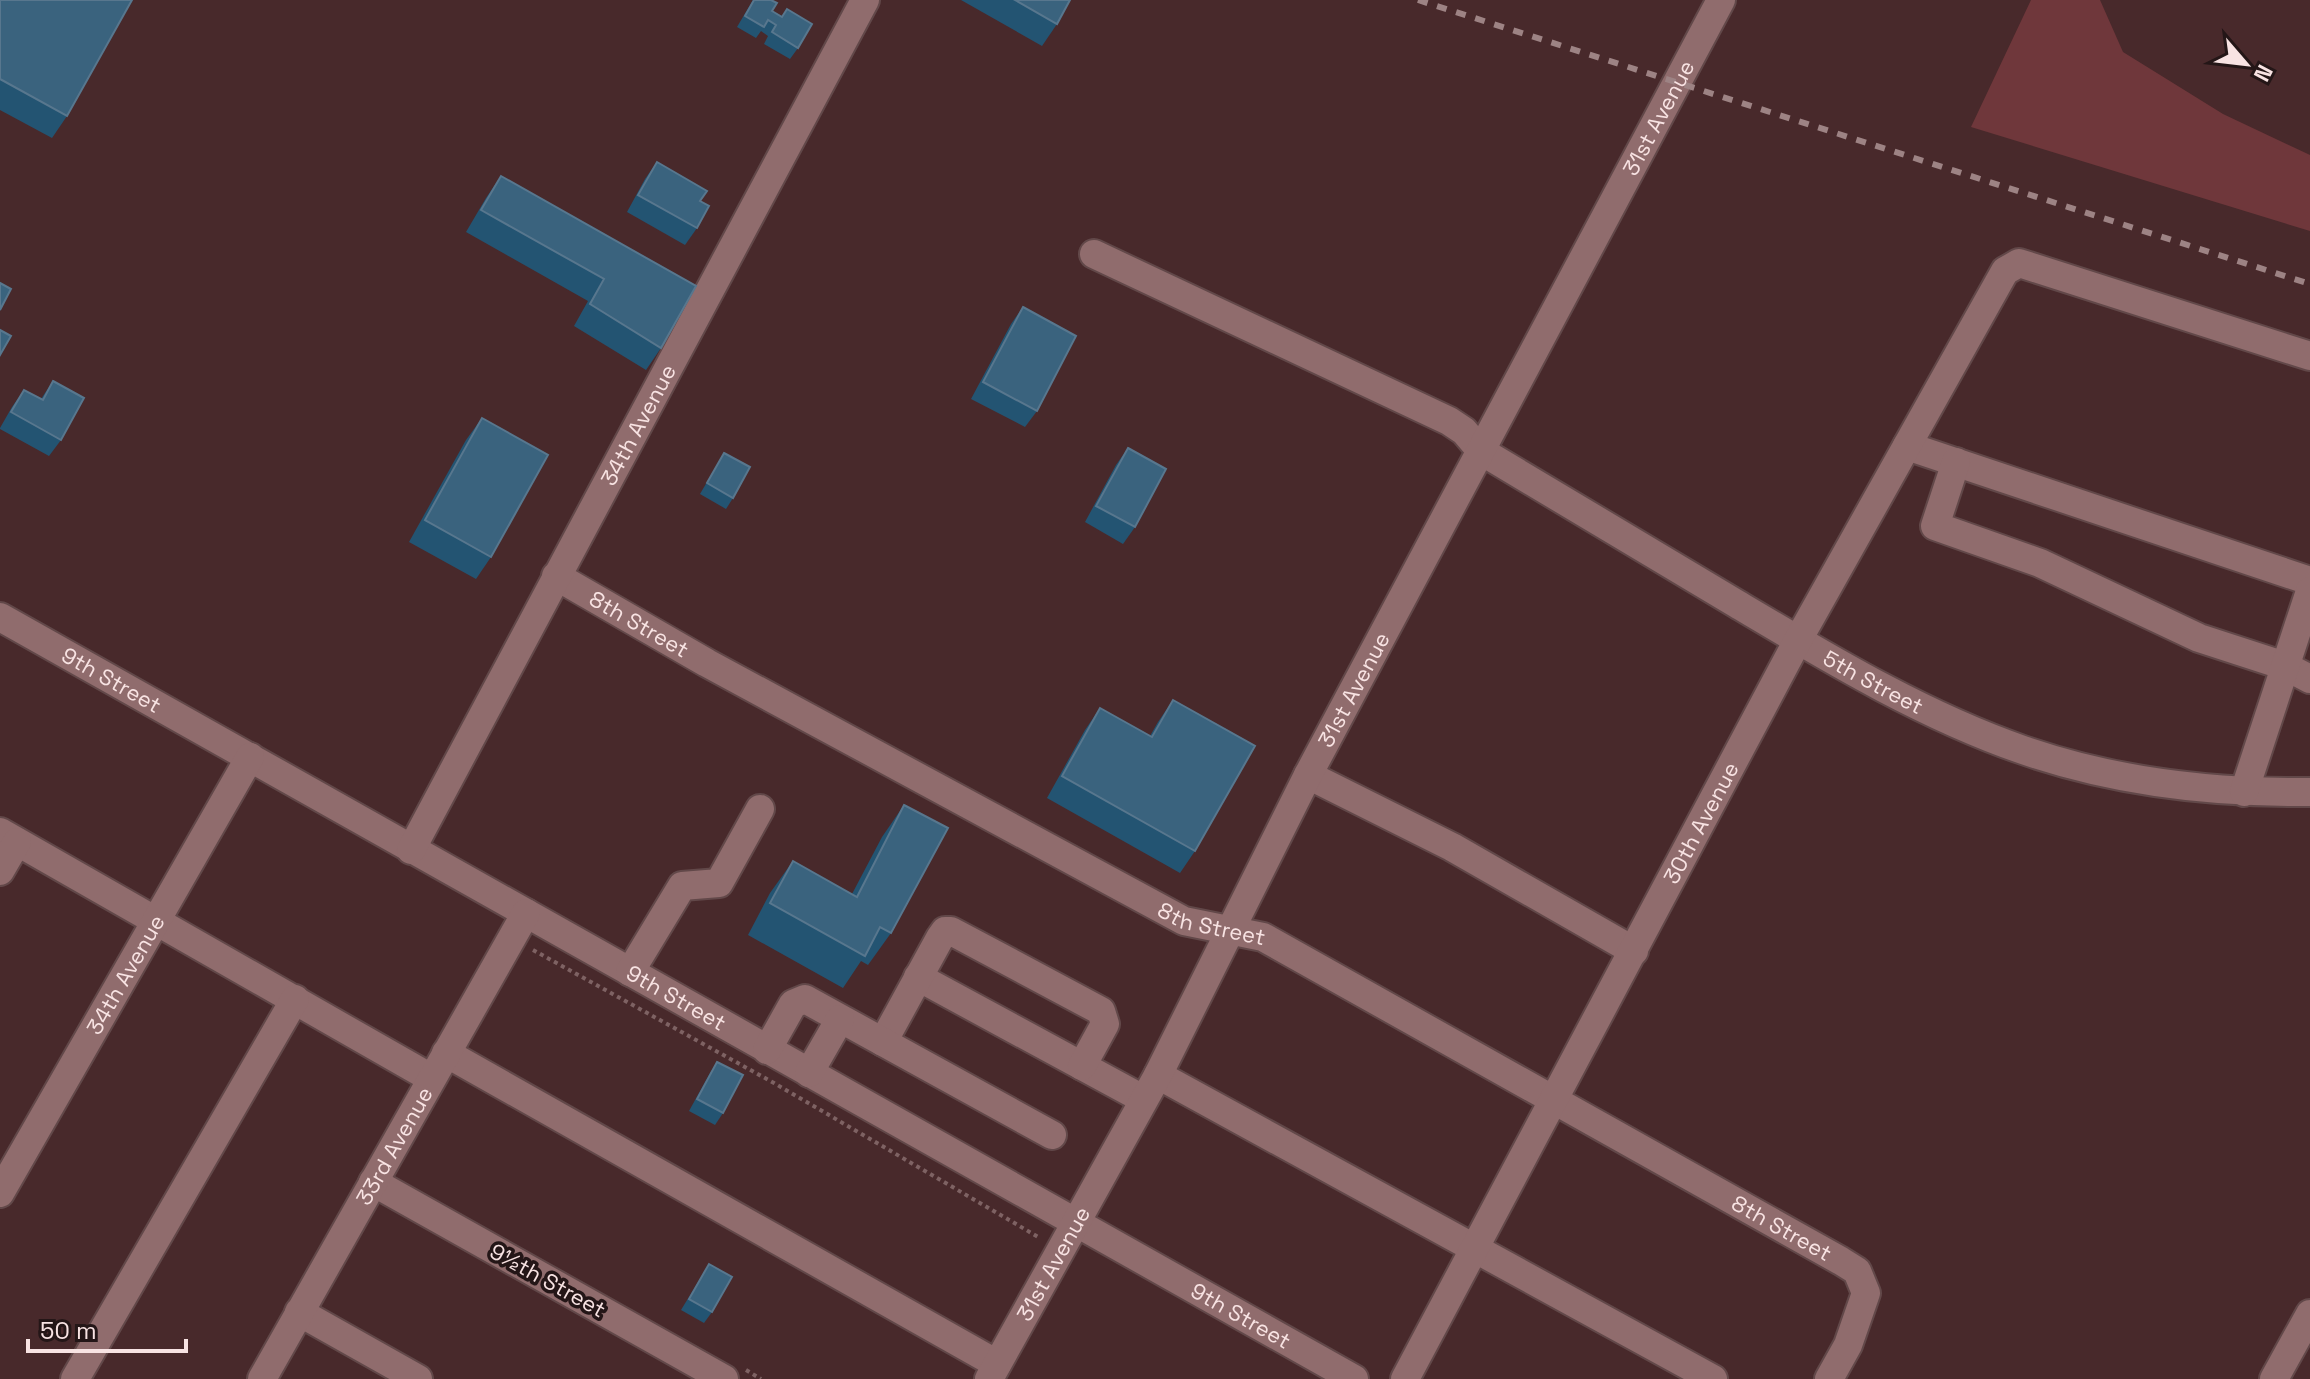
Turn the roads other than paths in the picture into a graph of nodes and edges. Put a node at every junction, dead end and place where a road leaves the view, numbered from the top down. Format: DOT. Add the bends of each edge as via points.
graph roads {
  1 [pos="865,0"];
  2 [pos="1721,0"];
  3 [pos="1094,254"];
  4 [pos="2310,356"];
  5 [pos="1907,446"];
  6 [pos="1481,451"];
  7 [pos="1956,462"];
  8 [pos="556,576"];
  9 [pos="2310,581"];
  10 [pos="2310,591"];
  11 [pos="0,617"];
  12 [pos="1798,640"];
  13 [pos="2298,673"];
  14 [pos="250,757"];
  15 [pos="1308,775"];
  16 [pos="2244,792"];
  17 [pos="2310,792"];
  18 [pos="760,809"];
  19 [pos="8,837"];
  20 [pos="411,850"];
  21 [pos="0,871"];
  22 [pos="526,913"];
  23 [pos="156,920"];
  24 [pos="1230,931"];
  25 [pos="1634,951"];
  26 [pos="630,972"];
  27 [pos="918,977"];
  28 [pos="295,999"];
  29 [pos="840,1019"];
  30 [pos="883,1042"];
  31 [pos="767,1050"];
  32 [pos="446,1053"];
  33 [pos="1082,1066"];
  34 [pos="809,1073"];
  35 [pos="1158,1075"];
  36 [pos="431,1078"];
  37 [pos="1143,1099"];
  38 [pos="1553,1101"];
  39 [pos="1052,1135"];
  40 [pos="373,1182"];
  41 [pos="0,1193"];
  42 [pos="1077,1224"];
  43 [pos="1474,1250"];
  44 [pos="299,1312"];
  45 [pos="2310,1314"];
  46 [pos="993,1371"];
  47 [pos="75,1379"];
  48 [pos="262,1379"];
  49 [pos="418,1379"];
  50 [pos="724,1379"];
  51 [pos="1354,1379"];
  52 [pos="1405,1379"];
  53 [pos="1713,1379"];
  54 [pos="1829,1379"];
  55 [pos="2274,1379"];
  1 -- 8 [label="street, 34th Avenue"];
  2 -- 6 [label="street, 31st Avenue"];
  3 -- 6 [label="street, 5th Street" via="1449,421"];
  4 -- 5 [label="street, 30th Avenue" via="2019,263 2005,271"];
  5 -- 7 [label="street"];
  5 -- 12 [label="street, 30th Avenue"];
  6 -- 12 [label="street, 5th Street"];
  6 -- 15 [label="street, 31st Avenue"];
  7 -- 9 [label="street"];
  7 -- 13 [label="street" via="1935,526 2040,563 2199,638"];
  8 -- 20 [label="street, 34th Avenue"];
  8 -- 24 [label="street, 8th Street" via="1184,921"];
  10 -- 13 [label="street"];
  11 -- 14 [label="street, 9th Street"];
  12 -- 16 [label="street, 5th Street" via="1915,704 2025,751 2143,781"];
  12 -- 25 [label="street, 30th Avenue"];
  13 -- 16 [label="street"];
  14 -- 20 [label="street, 9th Street"];
  14 -- 23 [label="street, 34th Avenue"];
  15 -- 24 [label="street, 31st Avenue"];
  15 -- 25 [label="street" via="1452,847"];
  16 -- 17 [label="street, 5th Street"];
  18 -- 26 [label="street" via="719,883 682,886"];
  19 -- 21 [label="street"];
  19 -- 23 [label="street"];
  20 -- 22 [label="street, 9th Street"];
  22 -- 26 [label="street, 9th Street"];
  22 -- 32 [label="street, 33rd Avenue"];
  23 -- 28 [label="street"];
  23 -- 41 [label="street, 34th Avenue"];
  24 -- 35 [label="street, 31st Avenue"];
  24 -- 38 [label="street, 8th Street" via="1263,937"];
  25 -- 38 [label="street, 30th Avenue"];
  26 -- 31 [label="street, 9th Street"];
  27 -- 30 [label="street"];
  27 -- 33 [label="street"];
  27 -- 33 [label="street" via="945,931 951,931 1101,1011 1105,1024"];
  28 -- 36 [label="street"];
  28 -- 47 [label="street"];
  29 -- 30 [label="street"];
  29 -- 31 [label="street" via="799,999"];
  29 -- 34 [label="street"];
  30 -- 39 [label="street"];
  31 -- 34 [label="street, 9th Street"];
  32 -- 36 [label="street, 33rd Avenue"];
  32 -- 46 [label="street"];
  33 -- 37 [label="street"];
  34 -- 42 [label="street, 9th Street"];
  35 -- 37 [label="street, 31st Avenue"];
  35 -- 43 [label="street"];
  36 -- 40 [label="street, 33rd Avenue"];
  37 -- 42 [label="street, 31st Avenue"];
  38 -- 43 [label="street, 30th Avenue"];
  38 -- 54 [label="street, 8th Street" via="1841,1261 1862,1279 1863,1304"];
  40 -- 44 [label="street, 33rd Avenue"];
  40 -- 50 [label="street, 9½th Street"];
  42 -- 46 [label="street, 31st Avenue"];
  42 -- 51 [label="street, 9th Street"];
  43 -- 52 [label="street, 30th Avenue"];
  43 -- 53 [label="street"];
  44 -- 48 [label="street, 33rd Avenue"];
  44 -- 49 [label="street"];
  45 -- 55 [label="street"];
}
